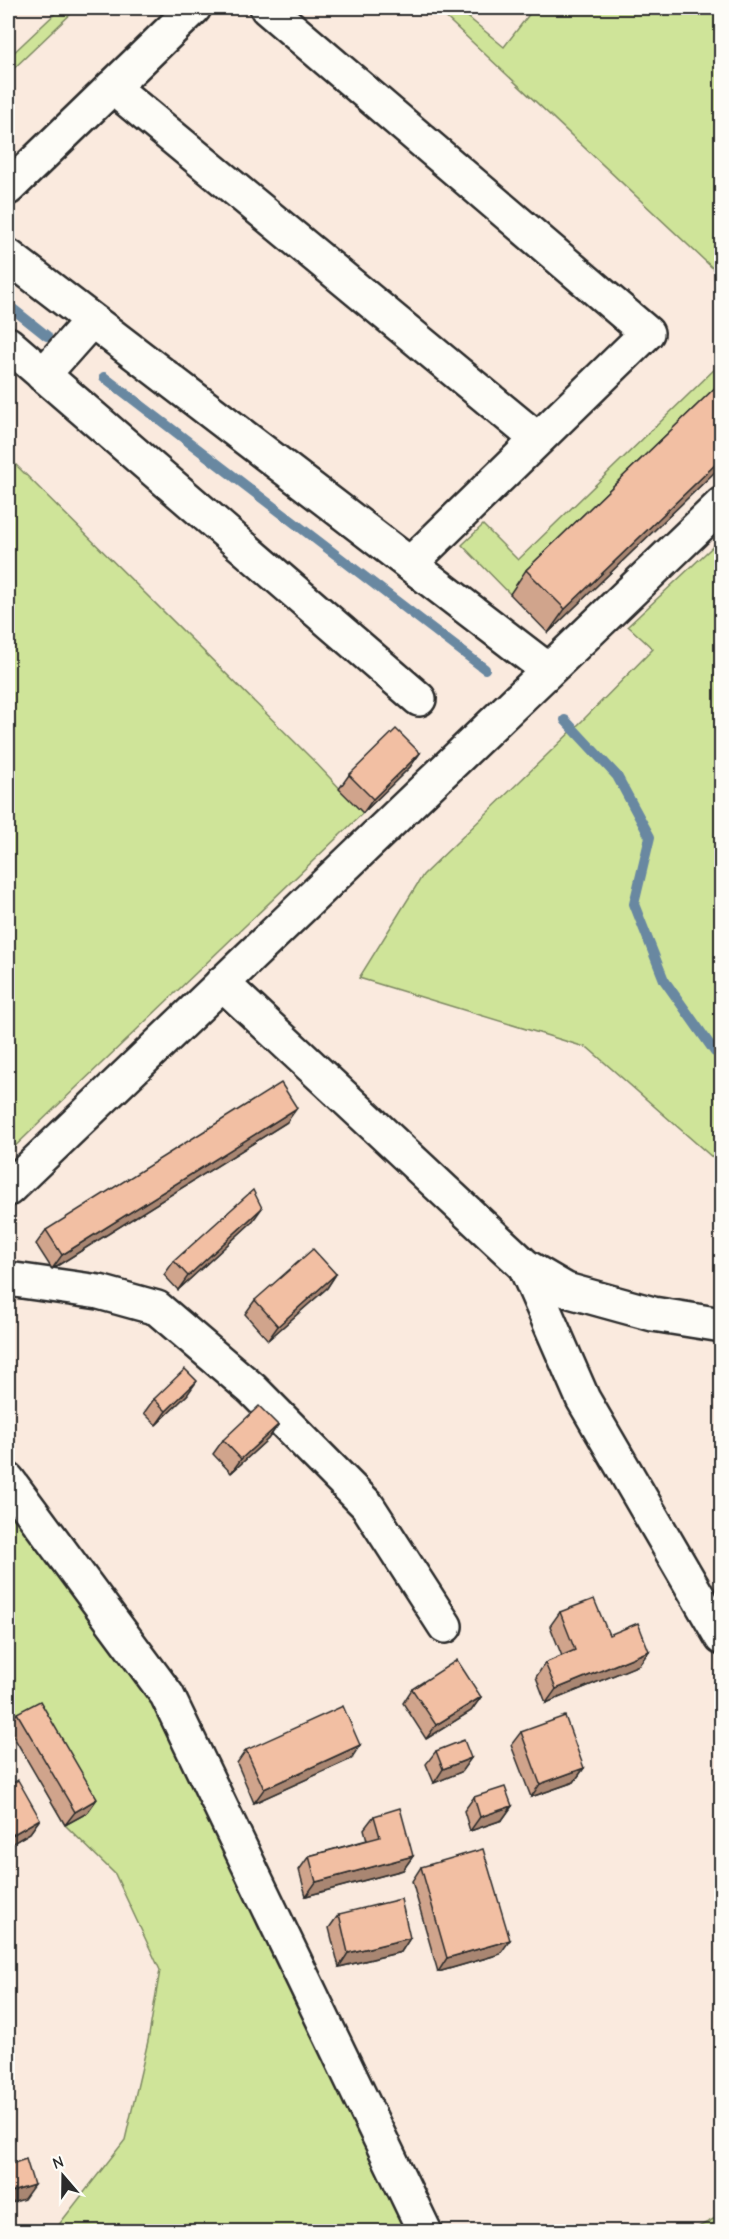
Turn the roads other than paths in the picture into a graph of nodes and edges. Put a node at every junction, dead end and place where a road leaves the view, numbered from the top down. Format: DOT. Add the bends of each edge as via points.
graph roads {
  1 [pos="194,8"];
  2 [pos="267,8"];
  3 [pos="112,87"];
  4 [pos="8,188"];
  5 [pos="8,256"];
  6 [pos="91,321"];
  7 [pos="8,344"];
  8 [pos="43,375"];
  9 [pos="537,439"];
  10 [pos="722,504"];
  11 [pos="410,564"];
  12 [pos="548,670"];
  13 [pos="419,699"];
  14 [pos="222,983"];
  15 [pos="8,1189"];
  16 [pos="525,1266"];
  17 [pos="8,1279"];
  18 [pos="722,1325"];
  19 [pos="8,1480"];
  20 [pos="445,1626"];
  21 [pos="722,1638"];
  22 [pos="425,2232"];
  1 -- 3 [label="street"];
  2 -- 9 [label="street" via="647,333"];
  3 -- 4 [label="street"];
  3 -- 9 [label="street"];
  5 -- 6 [label="street"];
  6 -- 8 [label="street"];
  6 -- 11 [label="street"];
  7 -- 8 [label="street"];
  8 -- 13 [label="street"];
  9 -- 11 [label="street"];
  10 -- 12 [label="street"];
  11 -- 12 [label="street"];
  12 -- 14 [label="street"];
  14 -- 15 [label="street"];
  14 -- 16 [label="street"];
  16 -- 18 [label="street" via="566,1290 653,1314"];
  16 -- 21 [label="street" via="583,1399"];
  17 -- 20 [label="street" via="99,1292 157,1308 252,1389 367,1505"];
  19 -- 22 [label="street" via="167,1695"];
}
